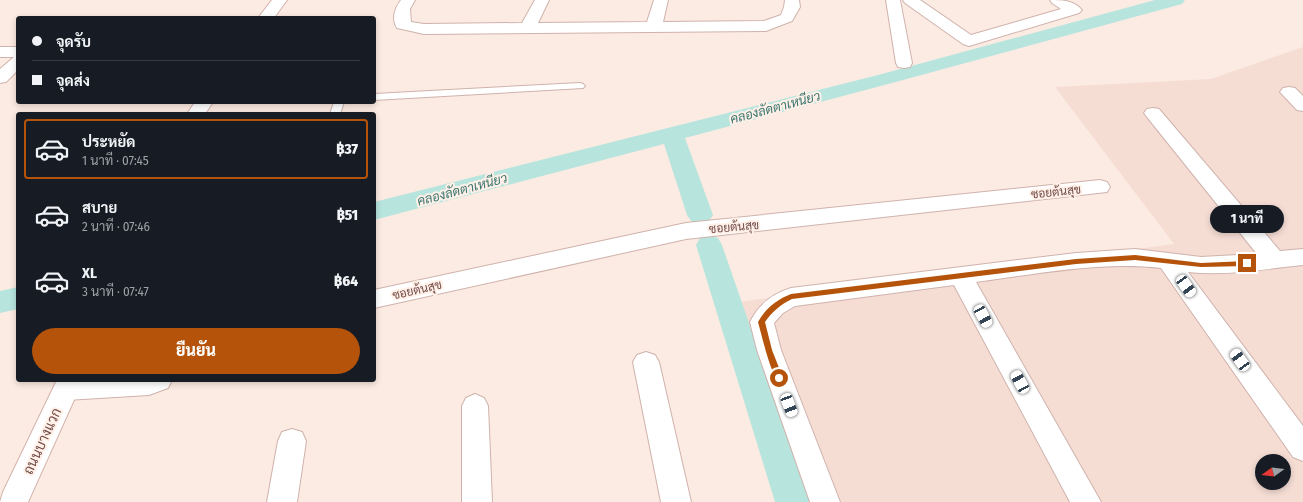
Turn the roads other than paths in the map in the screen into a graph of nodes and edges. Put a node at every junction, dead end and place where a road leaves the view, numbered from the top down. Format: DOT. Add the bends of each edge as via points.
graph roads {
  1 [pos="280,0"];
  2 [pos="408,0"];
  3 [pos="542,0"];
  4 [pos="661,0"];
  5 [pos="792,0"];
  6 [pos="893,0"];
  7 [pos="910,0"];
  8 [pos="1057,0"];
  9 [pos="268,16"];
  10 [pos="654,27"];
  11 [pos="528,28"];
  12 [pos="0,52"];
  13 [pos="16,52"];
  14 [pos="16,63"];
  15 [pos="904,63"];
  16 [pos="0,78"];
  17 [pos="580,86"];
  18 [pos="1289,92"];
  19 [pos="376,97"];
  20 [pos="1303,106"];
  21 [pos="1153,113"];
  22 [pos="1100,187"];
  23 [pos="1303,257"];
  24 [pos="1274,260"];
  25 [pos="1168,261"];
  26 [pos="961,276"];
  27 [pos="376,299"];
  28 [pos="646,362"];
  29 [pos="154,382"];
  30 [pos="68,384"];
  31 [pos="475,406"];
  32 [pos="292,441"];
  33 [pos="1303,448"];
  34 [pos="13,502"];
  35 [pos="282,502"];
  36 [pos="476,502"];
  37 [pos="676,502"];
  38 [pos="825,502"];
  39 [pos="1086,502"];
  1 -- 9 [label="street"];
  2 -- 11 [label="street" via="402,9 403,24 410,26 424,29"];
  3 -- 11 [label="street"];
  4 -- 10 [label="street"];
  5 -- 10 [label="street" via="787,18 766,26"];
  6 -- 15 [label="street"];
  7 -- 8 [label="street" via="969,41 1074,10"];
  10 -- 11 [label="street"];
  12 -- 13 [label="street"];
  14 -- 16 [label="street"];
  17 -- 19 [label="lane"];
  18 -- 20 [label="street"];
  21 -- 24 [label="street"];
  22 -- 27 [label="street, ซอยต้นสุข" via="686,231"];
  23 -- 24 [label="street"];
  24 -- 25 [label="street" via="1201,265"];
  25 -- 26 [label="street" via="1135,257 1076,261"];
  25 -- 33 [label="street"];
  26 -- 38 [label="street" via="791,297 770,309 762,322 769,350"];
  26 -- 39 [label="street"];
  28 -- 37 [label="street"];
  29 -- 30 [label="street"];
  30 -- 34 [label="street, ถนนบางแวก"];
  31 -- 36 [label="street"];
  32 -- 35 [label="street"];
}
